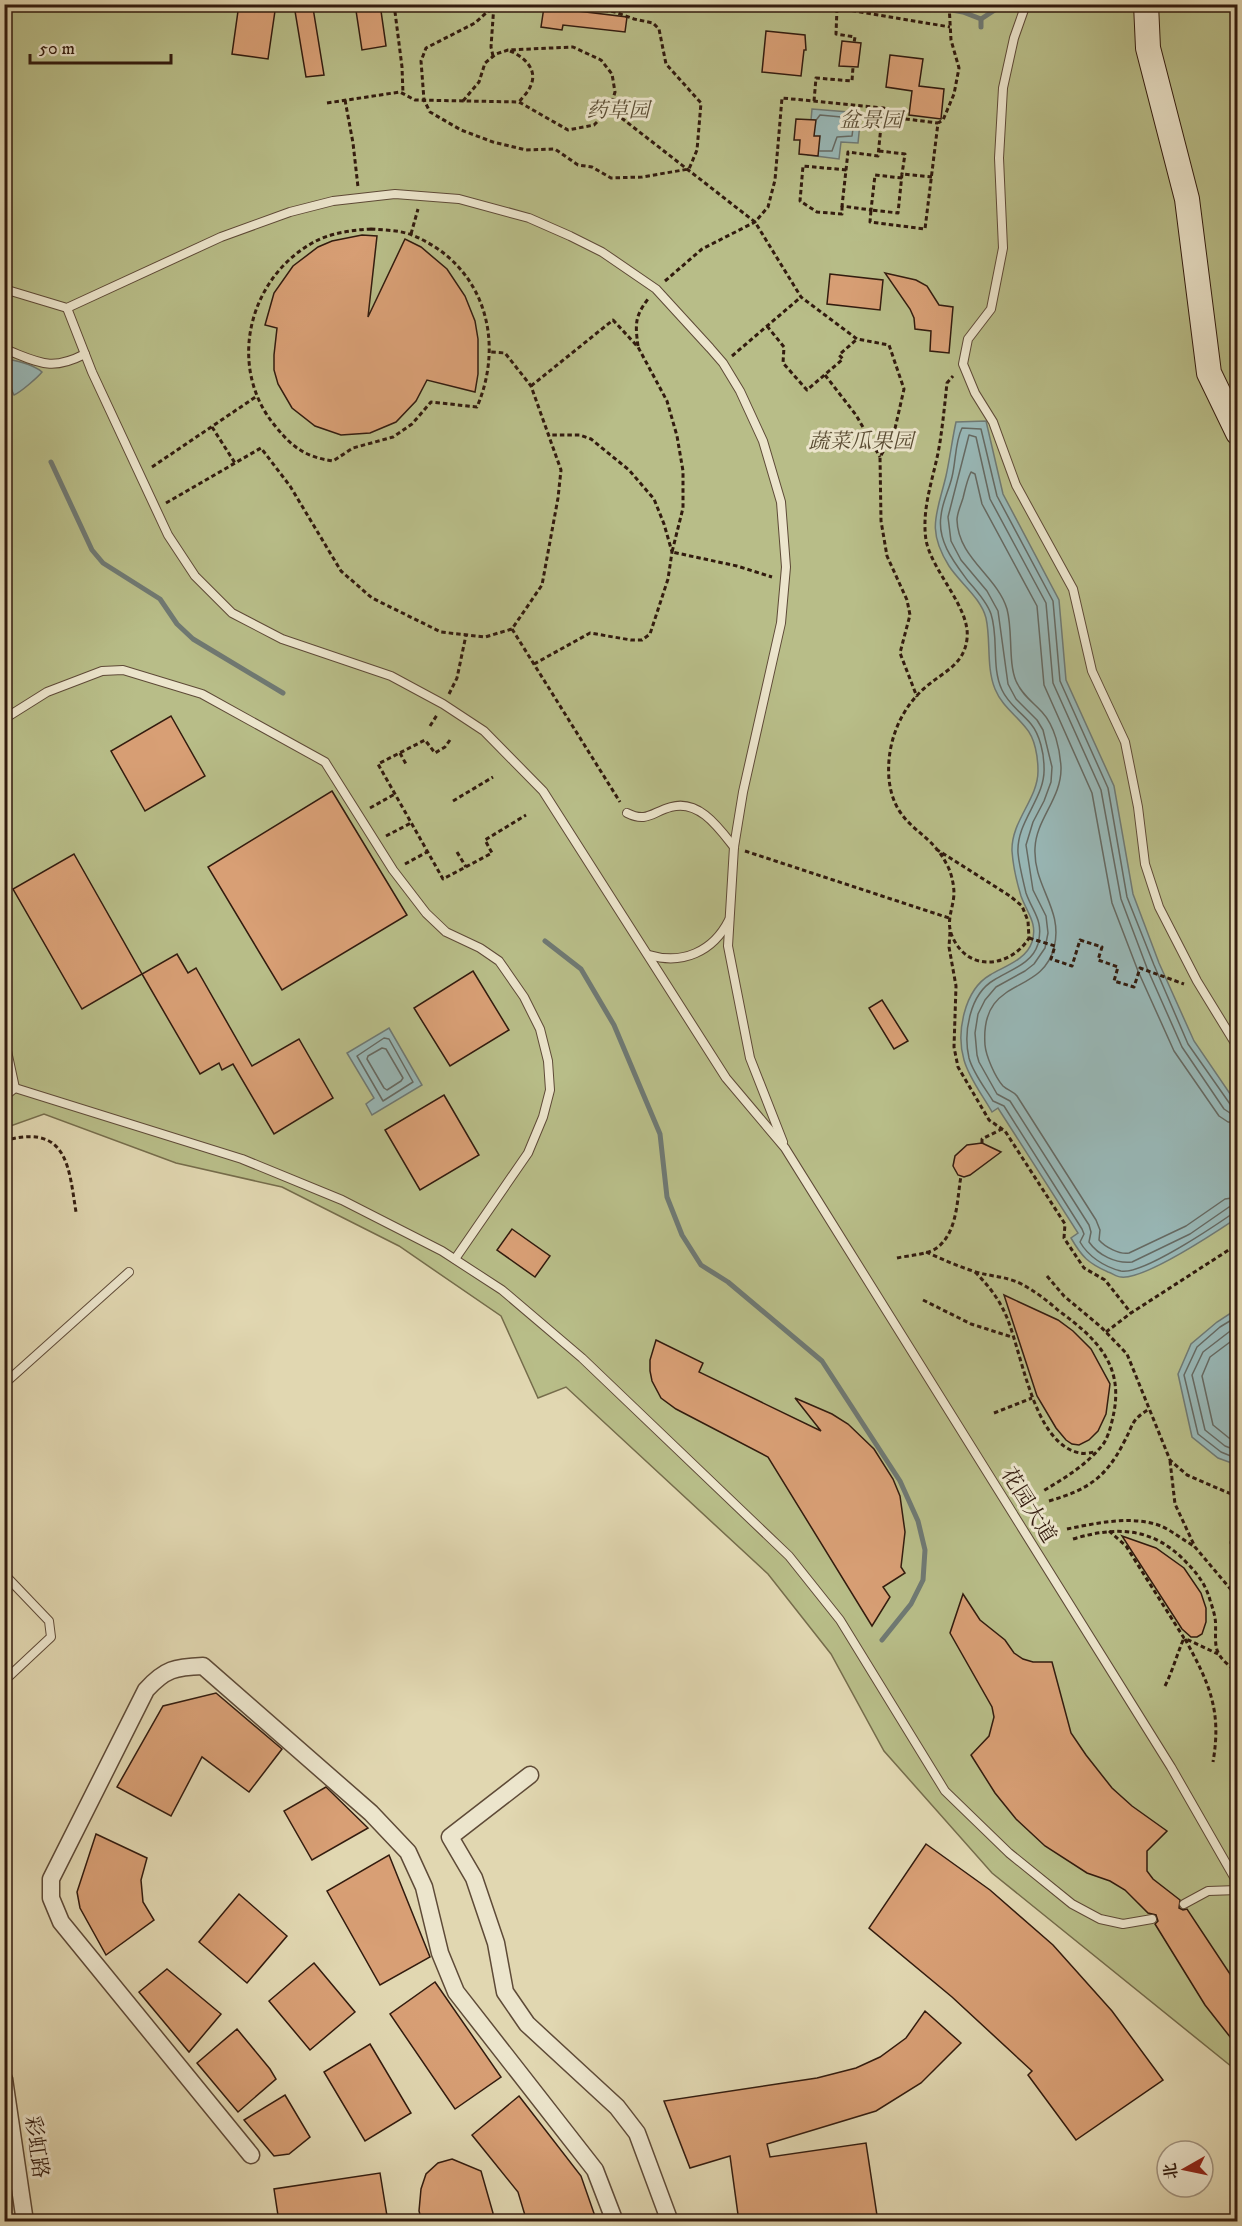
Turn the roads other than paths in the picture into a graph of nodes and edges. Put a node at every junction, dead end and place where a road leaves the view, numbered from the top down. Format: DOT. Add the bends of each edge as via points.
graph roads {
  1 [pos="1026,4"];
  2 [pos="1146,4"];
  3 [pos="4,289"];
  4 [pos="66,308"];
  5 [pos="4,349"];
  6 [pos="85,354"];
  7 [pos="1238,433"];
  8 [pos="4,719"];
  9 [pos="627,813"];
  10 [pos="734,847"];
  11 [pos="730,917"];
  12 [pos="649,955"];
  13 [pos="4,1037"];
  14 [pos="1238,1048"];
  15 [pos="15,1089"];
  16 [pos="4,1096"];
  17 [pos="785,1148"];
  18 [pos="455,1259"];
  19 [pos="129,1272"];
  20 [pos="4,1384"];
  21 [pos="4,1574"];
  22 [pos="4,1681"];
  23 [pos="530,1774"];
  24 [pos="1238,1884"];
  25 [pos="1238,1890"];
  26 [pos="1184,1904"];
  27 [pos="1152,1919"];
  28 [pos="4,2079"];
  29 [pos="251,2155"];
  30 [pos="25,2222"];
  31 [pos="615,2222"];
  32 [pos="670,2222"];
  1 -- 14 [label="lane" via="1003,88 999,158 1003,248 991,309 968,339 963,364 993,422 1016,485 1073,589 1092,671 1125,742 1145,864 1159,907 1197,981"];
  2 -- 7 [label="street" via="1148,48 1188,199 1209,373"];
  3 -- 4 [label="lane"];
  4 -- 6 [label="lane"];
  4 -- 10 [label="lane" via="221,237 290,212 333,201 395,194 459,199 529,218 602,252 656,290 723,363 740,391 763,441 781,502 786,567 781,623"];
  5 -- 6 [label="lane" via="46,365 67,363"];
  6 -- 12 [label="lane" via="168,535 195,576 232,613 282,639 391,676 484,731 543,791"];
  8 -- 18 [label="lane" via="47,692 102,670 123,670 202,694 325,762 393,870 426,913 446,932 499,961 540,1029 550,1090 528,1153"];
  9 -- 10 [label="lane" via="638,818 671,806 698,810 716,824"];
  10 -- 11 [label="lane"];
  11 -- 12 [label="lane" via="719,936 692,956 670,959"];
  11 -- 17 [label="lane" via="729,946 750,1058"];
  12 -- 17 [label="lane" via="726,1078"];
  13 -- 15 [label="lane"];
  15 -- 16 [label="lane"];
  15 -- 18 [label="lane" via="242,1159 342,1200"];
  17 -- 24 [label="lane, 花园大道" via="1171,1767"];
  18 -- 27 [label="lane" via="502,1290 582,1358 789,1556 840,1620 945,1791 1009,1853 1072,1904 1100,1919 1123,1924"];
  19 -- 20 [label="lane"];
  21 -- 22 [label="lane" via="48,1621 51,1637"];
  23 -- 32 [label="street" via="450,1837 474,1878 496,1943 505,1992 527,2025 616,2107 637,2133"];
  25 -- 26 [label="lane" via="1208,1892"];
  28 -- 30 [label="street, 彩虹路"];
  29 -- 31 [label="street" via="61,1922 51,1898 51,1879 146,1690 158,1676 180,1667 203,1666 371,1813 408,1852 424,1887 440,1953 456,1992 595,2170"];
}
